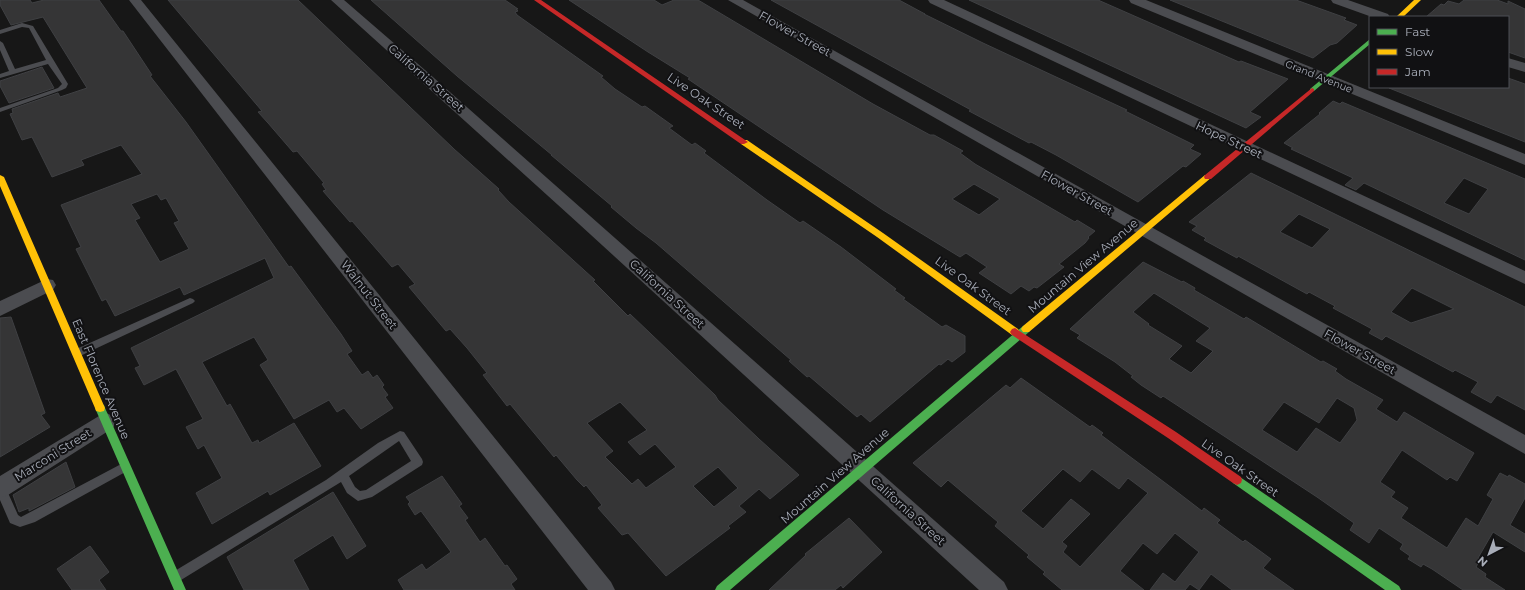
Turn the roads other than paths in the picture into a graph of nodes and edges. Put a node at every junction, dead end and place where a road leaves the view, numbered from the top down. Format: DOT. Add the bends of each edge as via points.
graph roads {
  1 [pos="136,0"];
  2 [pos="337,0"];
  3 [pos="537,0"];
  4 [pos="734,0"];
  5 [pos="934,0"];
  6 [pos="1135,0"];
  7 [pos="1337,0"];
  8 [pos="1418,0"];
  9 [pos="1381,16"];
  10 [pos="1399,16"];
  11 [pos="0,32"];
  12 [pos="0,42"];
  13 [pos="1369,42"];
  14 [pos="50,61"];
  15 [pos="1509,62"];
  16 [pos="1525,68"];
  17 [pos="13,72"];
  18 [pos="0,76"];
  19 [pos="1325,78"];
  20 [pos="0,110"];
  21 [pos="1244,148"];
  22 [pos="1525,160"];
  23 [pos="0,177"];
  24 [pos="1144,231"];
  25 [pos="1525,278"];
  26 [pos="47,285"];
  27 [pos="190,301"];
  28 [pos="0,309"];
  29 [pos="1019,335"];
  30 [pos="77,353"];
  31 [pos="106,422"];
  32 [pos="1525,445"];
  33 [pos="126,466"];
  34 [pos="862,469"];
  35 [pos="342,474"];
  36 [pos="0,488"];
  37 [pos="174,578"];
  38 [pos="180,590"];
  39 [pos="603,590"];
  40 [pos="721,590"];
  41 [pos="996,590"];
  42 [pos="1395,590"];
  1 -- 39 [label="street, Walnut Street"];
  2 -- 34 [label="street, California Street"];
  3 -- 29 [label="street, Live Oak Street" via="880,234"];
  4 -- 24 [label="street, Flower Street"];
  5 -- 21 [label="street, Hope Street"];
  6 -- 19 [label="street, Grand Avenue"];
  7 -- 9 [label="street"];
  8 -- 10 [label="street"];
  11 -- 14 [label="lane" via="22,26 31,27"];
  12 -- 17 [label="lane"];
  13 -- 19 [label="street, Mountain View Avenue"];
  14 -- 17 [label="lane"];
  14 -- 20 [label="lane" via="65,84 64,87"];
  15 -- 16 [label="street"];
  17 -- 18 [label="lane"];
  19 -- 21 [label="street, Mountain View Avenue"];
  19 -- 22 [label="street, Grand Avenue"];
  21 -- 24 [label="street, Mountain View Avenue"];
  21 -- 25 [label="street, Hope Street"];
  23 -- 26 [label="street, East Florence Avenue"];
  24 -- 29 [label="street, Mountain View Avenue"];
  24 -- 32 [label="street, Flower Street"];
  26 -- 28 [label="street"];
  26 -- 30 [label="street, East Florence Avenue"];
  27 -- 30 [label="lane"];
  29 -- 34 [label="street, Mountain View Avenue"];
  29 -- 42 [label="street, Live Oak Street" via="1172,435"];
  30 -- 31 [label="street, East Florence Avenue"];
  31 -- 33 [label="street, East Florence Avenue"];
  31 -- 36 [label="street, Marconi Street"];
  33 -- 36 [label="lane" via="20,522 14,519"];
  33 -- 37 [label="street, East Florence Avenue"];
  34 -- 40 [label="street, Mountain View Avenue"];
  34 -- 41 [label="street, California Street"];
  35 -- 35 [label="lane" via="400,435 418,462 368,494 358,496 351,490"];
  35 -- 37 [label="lane"];
  37 -- 38 [label="street, East Florence Avenue"];
}
